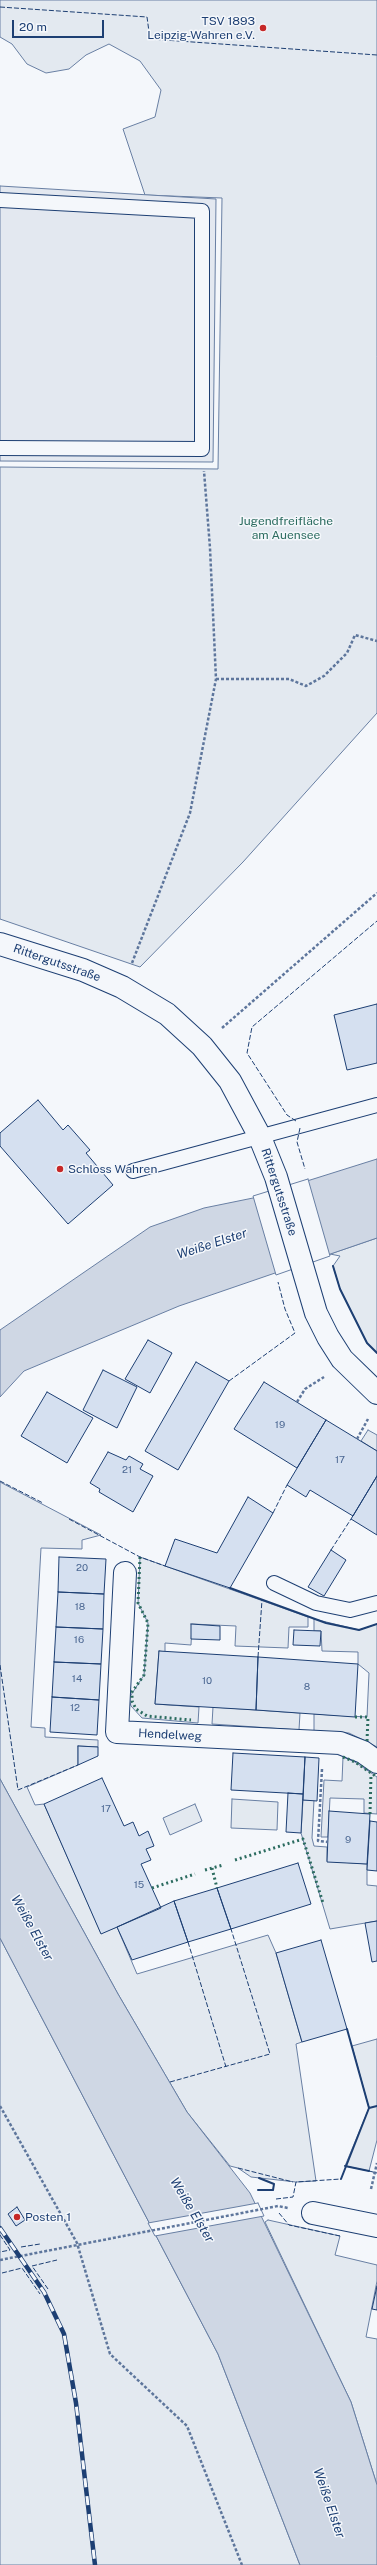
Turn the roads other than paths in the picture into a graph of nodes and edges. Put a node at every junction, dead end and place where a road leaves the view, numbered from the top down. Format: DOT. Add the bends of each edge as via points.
graph roads {
  1 [pos="0,200"];
  2 [pos="0,448"];
  3 [pos="0,944"];
  4 [pos="377,1105"];
  5 [pos="259,1135"];
  6 [pos="133,1170"];
  7 [pos="377,1393"];
  8 [pos="125,1573"];
  9 [pos="274,1583"];
  10 [pos="377,1603"];
  11 [pos="377,1762"];
  12 [pos="313,2213"];
  13 [pos="377,2226"];
  1 -- 2 [label="lane" via="202,211 202,449"];
  3 -- 5 [label="main road, Rittergutsstraße" via="83,970 122,987 167,1014 202,1046 230,1082"];
  4 -- 5 [label="lane"];
  5 -- 6 [label="lane"];
  5 -- 7 [label="main road, Rittergutsstraße" via="276,1177 316,1313 342,1359"];
  8 -- 11 [label="main road, Hendelweg" via="117,1732 340,1743 363,1752"];
  9 -- 10 [label="lane" via="316,1603 350,1610"];
  12 -- 13 [label="main road"];
}
